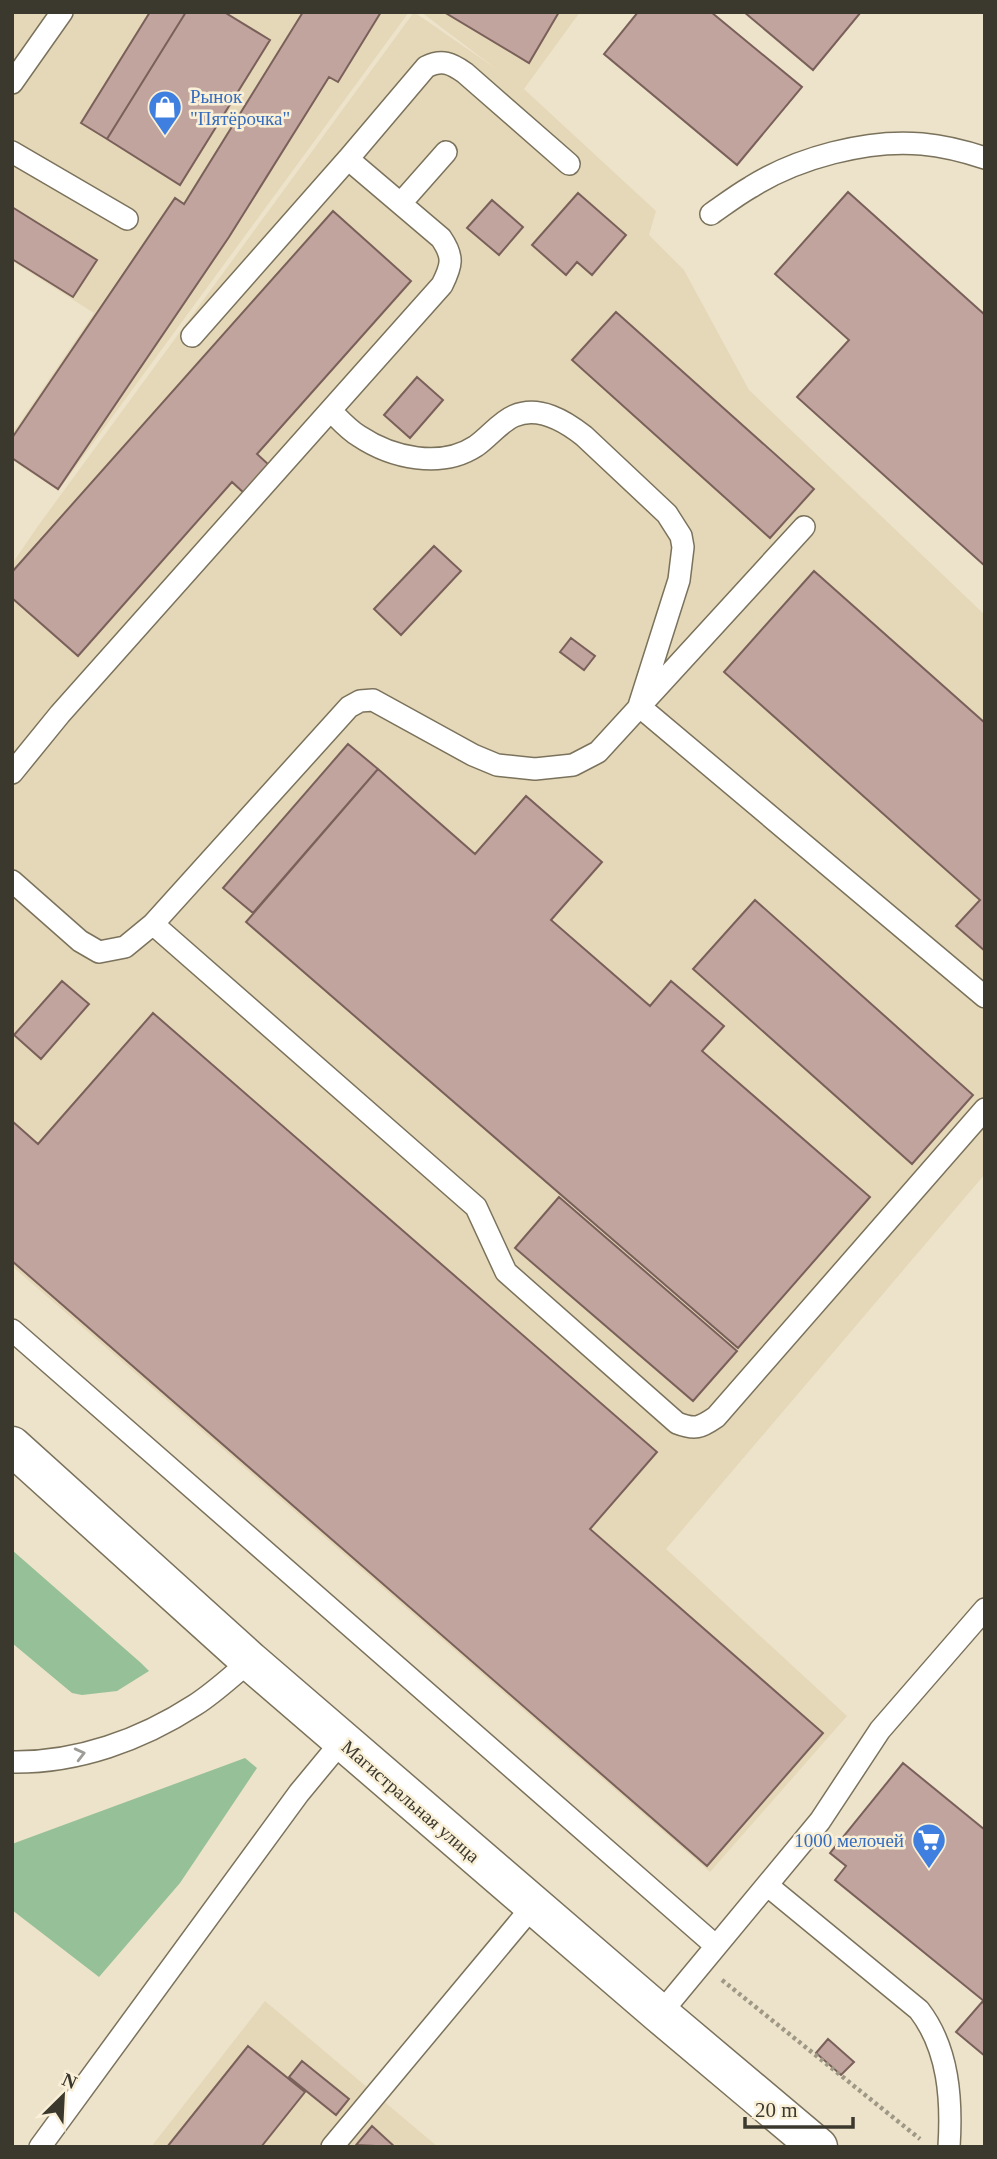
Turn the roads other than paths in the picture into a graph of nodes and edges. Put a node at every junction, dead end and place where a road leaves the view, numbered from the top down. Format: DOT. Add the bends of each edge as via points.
graph roads {
  1 [pos="62,12"];
  2 [pos="12,83"];
  3 [pos="12,152"];
  4 [pos="446,152"];
  5 [pos="985,158"];
  6 [pos="348,159"];
  7 [pos="569,164"];
  8 [pos="401,203"];
  9 [pos="711,214"];
  10 [pos="127,219"];
  11 [pos="192,336"];
  12 [pos="331,411"];
  13 [pos="804,527"];
  14 [pos="639,706"];
  15 [pos="12,773"];
  16 [pos="12,881"];
  17 [pos="153,923"];
  18 [pos="985,997"];
  19 [pos="985,1109"];
  20 [pos="12,1330"];
  21 [pos="12,1446"];
  22 [pos="985,1609"];
  23 [pos="250,1661"];
  24 [pos="342,1741"];
  25 [pos="12,1762"];
  26 [pos="767,1885"];
  27 [pos="533,1906"];
  28 [pos="716,1946"];
  29 [pos="660,2014"];
  30 [pos="40,2147"];
  31 [pos="332,2147"];
  32 [pos="818,2147"];
  33 [pos="949,2147"];
  1 -- 2 [label="lane"];
  3 -- 10 [label="lane"];
  4 -- 8 [label="lane"];
  5 -- 9 [label="lane" via="919,143 824,155 753,186"];
  6 -- 7 [label="lane" via="426,67 443,61 465,72"];
  6 -- 8 [label="lane"];
  6 -- 11 [label="lane"];
  8 -- 12 [label="lane" via="442,238 449,248 450,270 442,285"];
  12 -- 14 [label="lane" via="377,447 419,458 463,453 515,416 541,413 555,417 584,436 667,514 681,536 682,561"];
  12 -- 15 [label="lane" via="60,713"];
  13 -- 14 [label="lane"];
  14 -- 17 [label="lane" via="598,752 573,765 535,769 497,765 373,700 360,701 349,707"];
  14 -- 18 [label="lane"];
  16 -- 17 [label="lane" via="99,952 125,947"];
  17 -- 19 [label="lane" via="476,1207 506,1272 677,1423 690,1429 716,1418"];
  20 -- 28 [label="lane"];
  21 -- 23 [label="main road, Магистральная улица"];
  22 -- 26 [label="lane" via="880,1730 820,1821"];
  23 -- 24 [label="main road, Магистральная улица"];
  25 -- 23 [label="lane, one-way" via="74,1756 125,1742 196,1705"];
  24 -- 27 [label="main road, Магистральная улица"];
  24 -- 30 [label="lane"];
  26 -- 28 [label="lane"];
  26 -- 33 [label="lane" via="928,2022 949,2085"];
  27 -- 29 [label="main road, Магистральная улица"];
  27 -- 31 [label="lane"];
  28 -- 29 [label="lane"];
  29 -- 32 [label="main road, Магистральная улица"];
}
